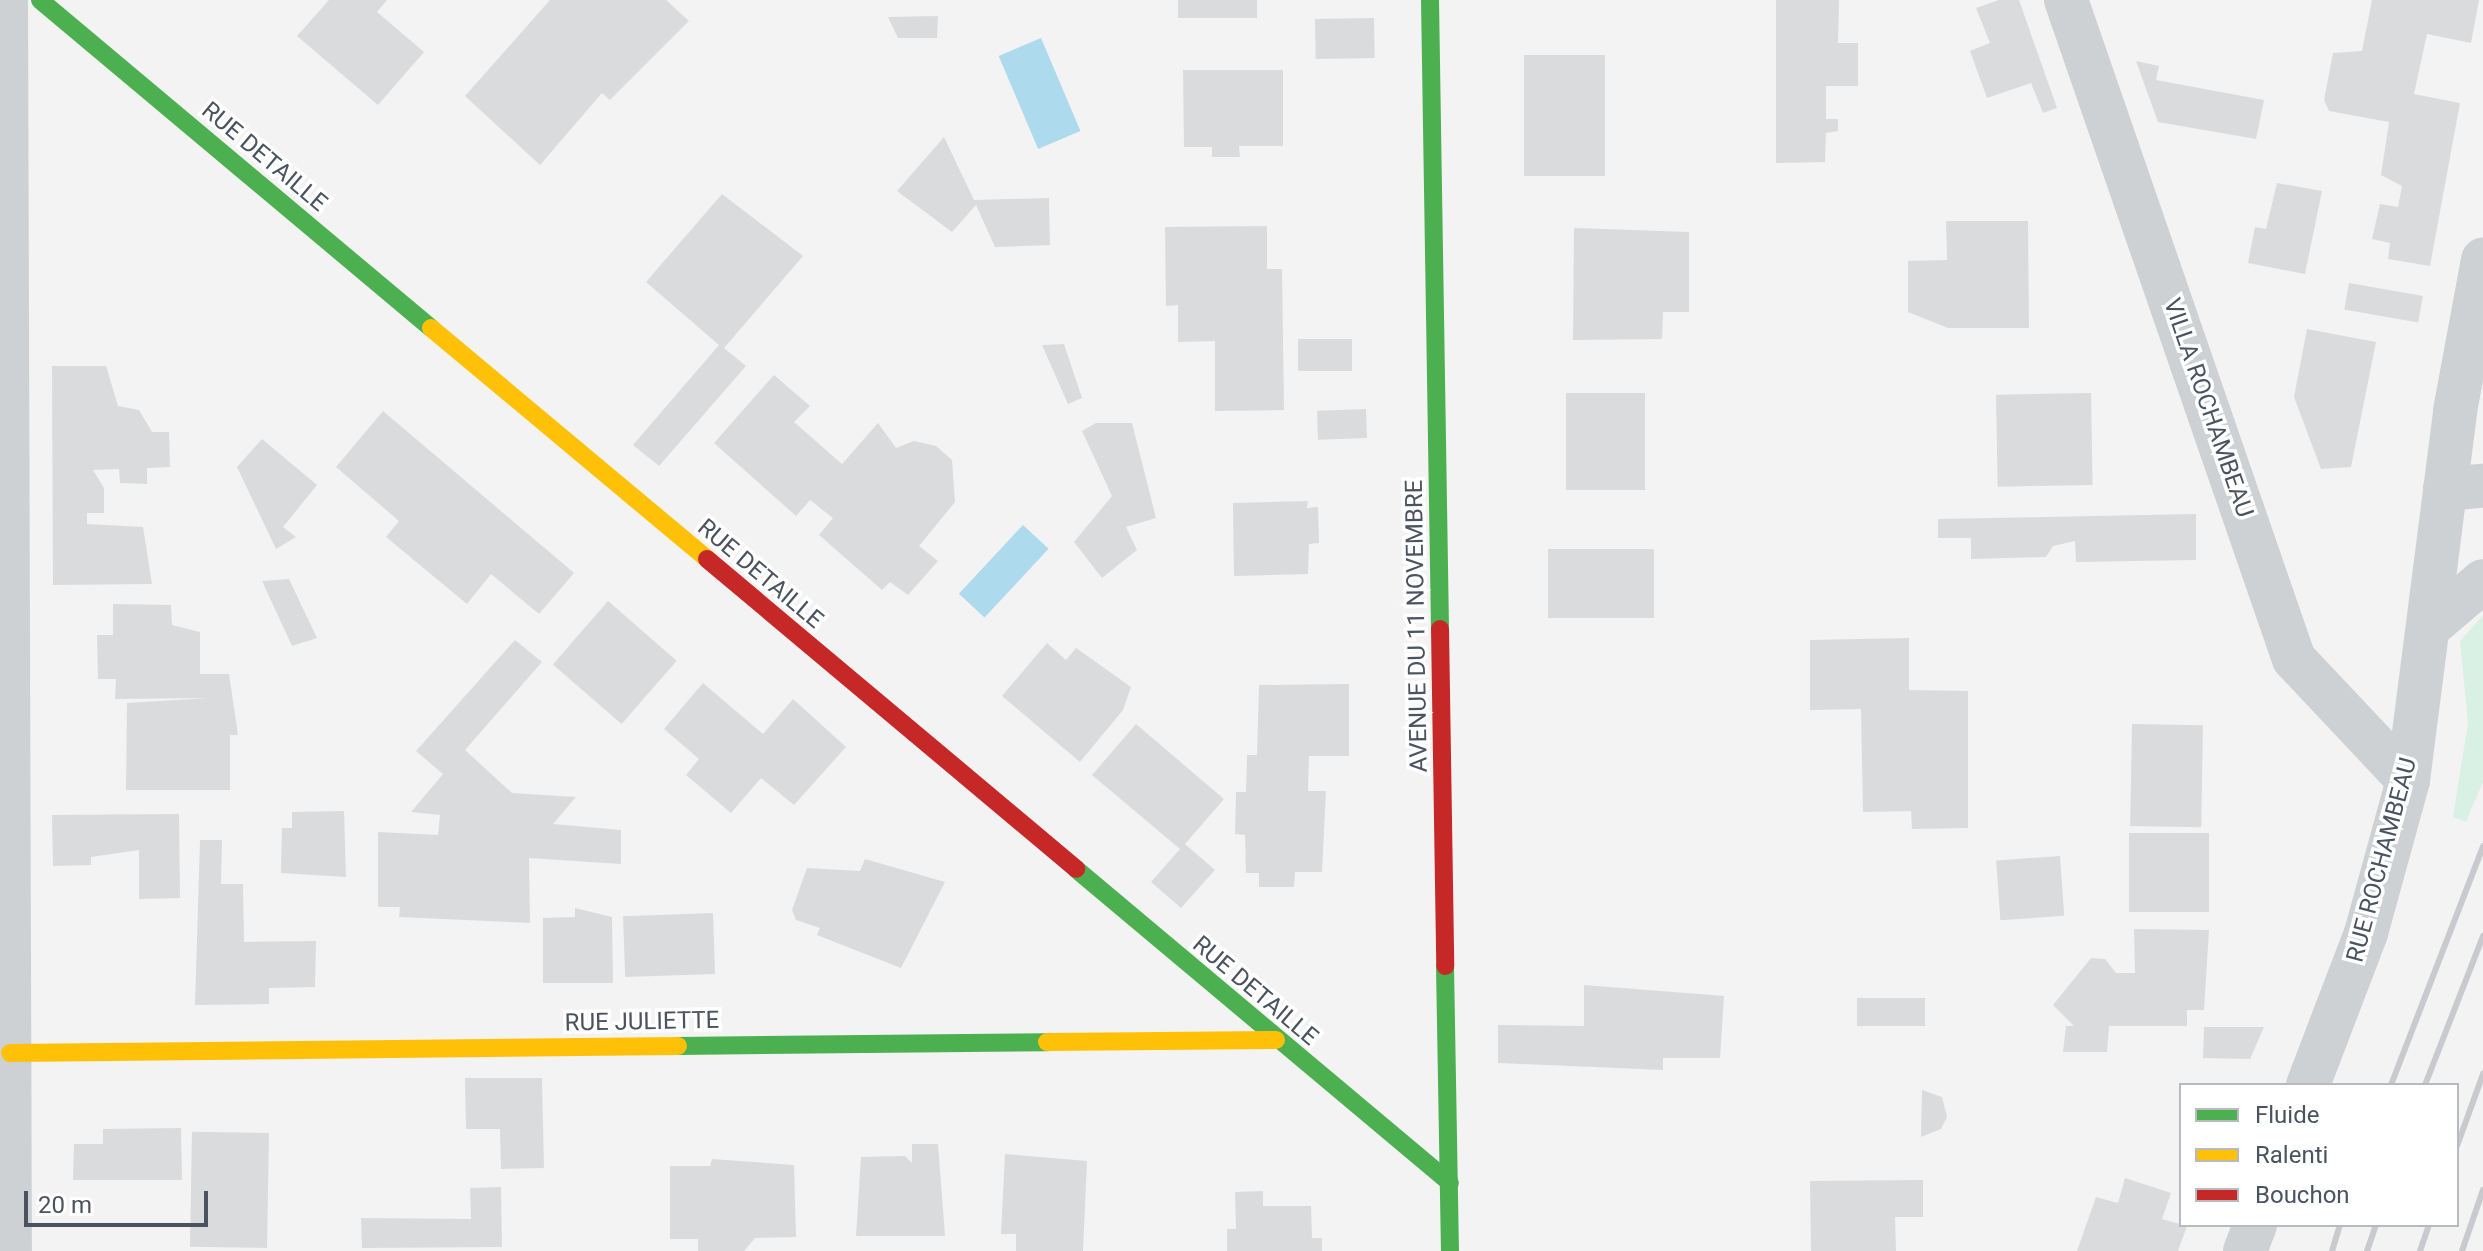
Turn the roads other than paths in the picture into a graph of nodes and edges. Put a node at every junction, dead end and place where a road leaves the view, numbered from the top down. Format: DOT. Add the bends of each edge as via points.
graph roads {
  1 [pos="6,0"];
  2 [pos="40,0"];
  3 [pos="1430,0"];
  4 [pos="2066,0"];
  5 [pos="2483,260"];
  6 [pos="2464,488"];
  7 [pos="2483,581"];
  8 [pos="2428,628"];
  9 [pos="2408,780"];
  10 [pos="1276,1040"];
  11 [pos="10,1053"];
  12 [pos="2309,1083"];
  13 [pos="1450,1183"];
  14 [pos="2254,1227"];
  15 [pos="10,1251"];
  16 [pos="1450,1251"];
  17 [pos="2245,1251"];
  1 -- 11 [label="street"];
  2 -- 10 [label="street, RUE DETAILLE"];
  3 -- 13 [label="street, AVENUE DU 11 NOVEMBRE"];
  4 -- 9 [label="street, VILLA ROCHAMBEAU" via="2294,659"];
  5 -- 6 [label="street, RUE ROCHAMBEAU"];
  6 -- 8 [label="street, RUE ROCHAMBEAU"];
  7 -- 8 [label="street"];
  8 -- 9 [label="street, RUE ROCHAMBEAU"];
  9 -- 12 [label="street, RUE ROCHAMBEAU" via="2366,933"];
  10 -- 11 [label="street, RUE JULIETTE"];
  10 -- 13 [label="street, RUE DETAILLE"];
  11 -- 15 [label="street"];
  13 -- 16 [label="street, AVENUE DU 11 NOVEMBRE"];
  14 -- 17 [label="street"];
}
